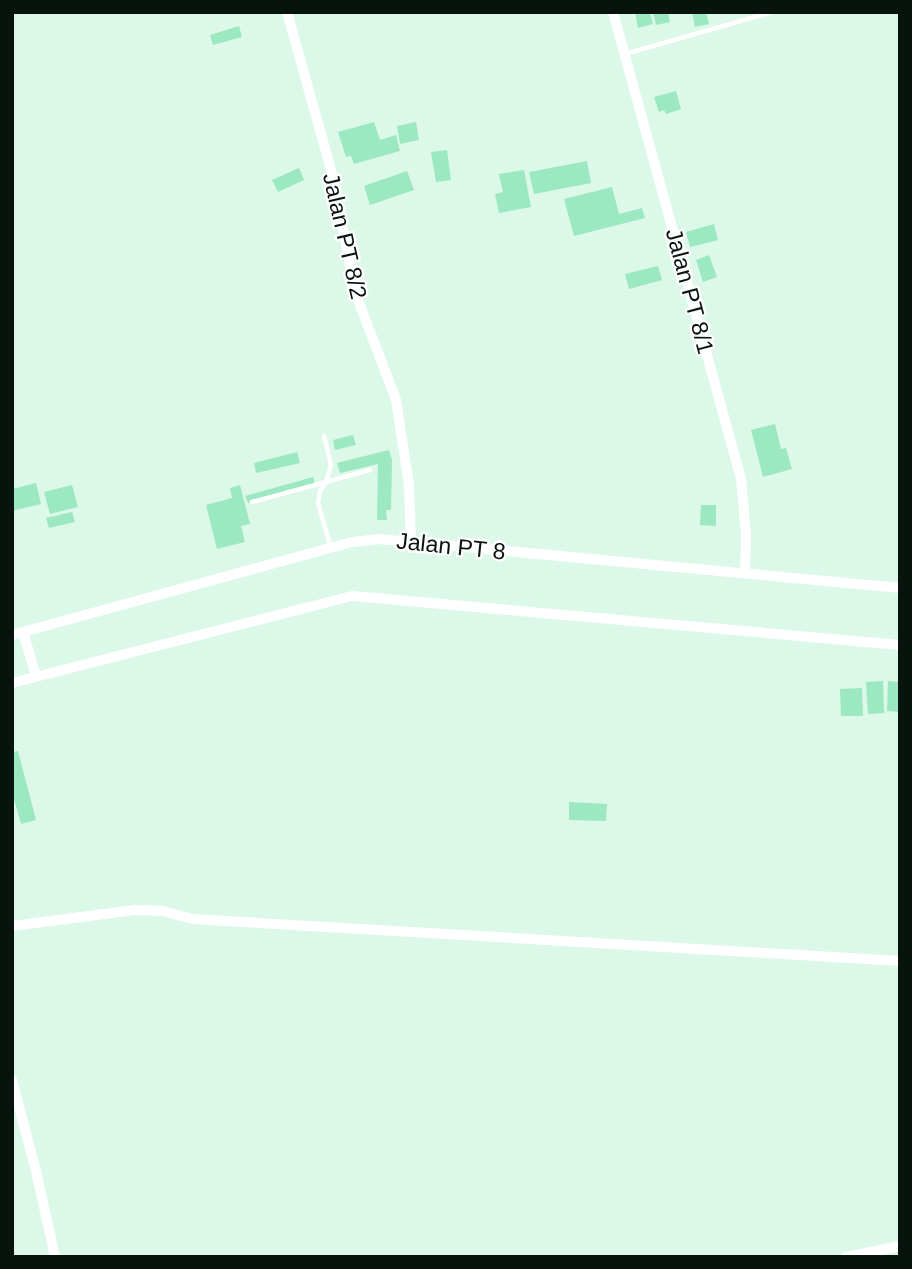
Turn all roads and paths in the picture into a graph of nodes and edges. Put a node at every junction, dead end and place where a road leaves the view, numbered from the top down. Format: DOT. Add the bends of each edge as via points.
graph roads {
  1 [pos="287,12"];
  2 [pos="613,12"];
  3 [pos="772,12"];
  4 [pos="625,54"];
  5 [pos="324,436"];
  6 [pos="370,470"];
  7 [pos="326,482"];
  8 [pos="253,502"];
  9 [pos="411,543"];
  10 [pos="331,548"];
  11 [pos="745,573"];
  12 [pos="900,588"];
  13 [pos="23,632"];
  14 [pos="12,634"];
  15 [pos="900,645"];
  16 [pos="36,676"];
  17 [pos="12,683"];
  18 [pos="12,926"];
  19 [pos="900,961"];
  20 [pos="12,1080"];
  21 [pos="900,1245"];
  22 [pos="55,1257"];
  23 [pos="846,1257"];
  1 -- 9 [label="street, Jalan PT 8/2" via="332,177 355,292 396,400 409,485"];
  2 -- 4 [label="street, Jalan PT 8/1"];
  3 -- 4 [label="lane"];
  4 -- 11 [label="street, Jalan PT 8/1" via="741,479"];
  5 -- 7 [label="lane" via="331,466"];
  6 -- 7 [label="lane"];
  7 -- 8 [label="lane"];
  7 -- 10 [label="lane" via="318,503"];
  9 -- 10 [label="street, Jalan PT 8" via="379,539"];
  9 -- 11 [label="street, Jalan PT 8"];
  10 -- 13 [label="street, Jalan PT 8"];
  11 -- 12 [label="street, Jalan PT 8"];
  13 -- 14 [label="street, Jalan PT 8"];
  13 -- 16 [label="street"];
  15 -- 16 [label="street" via="352,596"];
  16 -- 17 [label="street"];
  18 -- 19 [label="street" via="135,910 163,911 192,919"];
  20 -- 22 [label="street"];
  21 -- 23 [label="street"];
}
